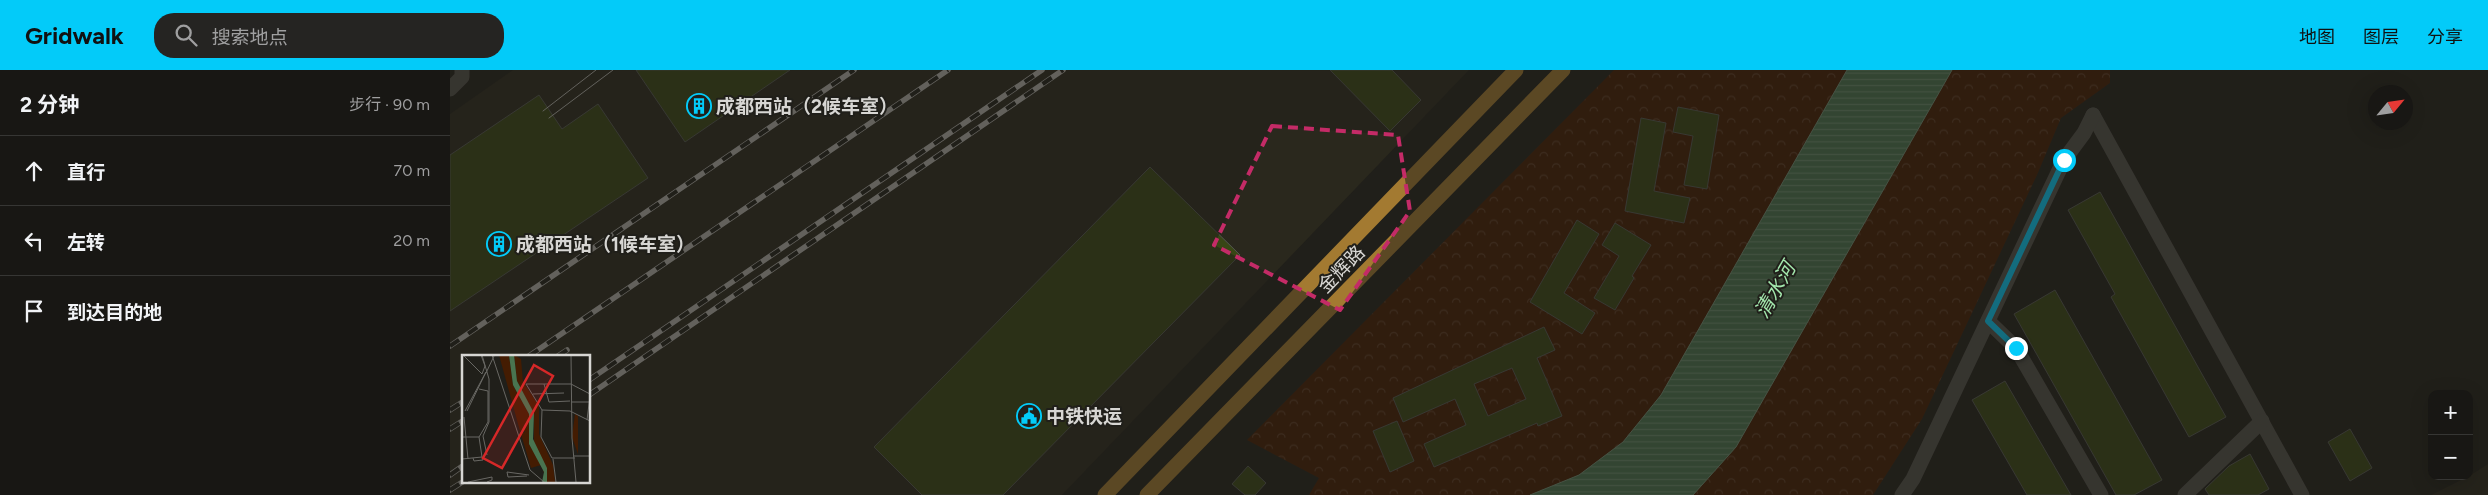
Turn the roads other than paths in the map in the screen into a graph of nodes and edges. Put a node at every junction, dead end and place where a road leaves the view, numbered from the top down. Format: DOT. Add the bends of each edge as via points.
graph roads {
  1 [pos="462,70"];
  2 [pos="1516,70"];
  3 [pos="1563,70"];
  4 [pos="450,89"];
  5 [pos="1988,321"];
  6 [pos="2262,421"];
  7 [pos="1105,495"];
  8 [pos="1148,495"];
  9 [pos="1902,495"];
  10 [pos="2101,495"];
  11 [pos="2185,495"];
  12 [pos="2302,495"];
  1 -- 4 [label="street" via="462,77"];
  2 -- 7 [label="main road, 金辉路"];
  3 -- 8 [label="main road, 金辉路"];
  5 -- 6 [label="street" via="2064,160 2093,115"];
  5 -- 9 [label="street" via="1913,479"];
  5 -- 10 [label="street" via="2016,348"];
  6 -- 11 [label="street"];
  6 -- 12 [label="street"];
}
